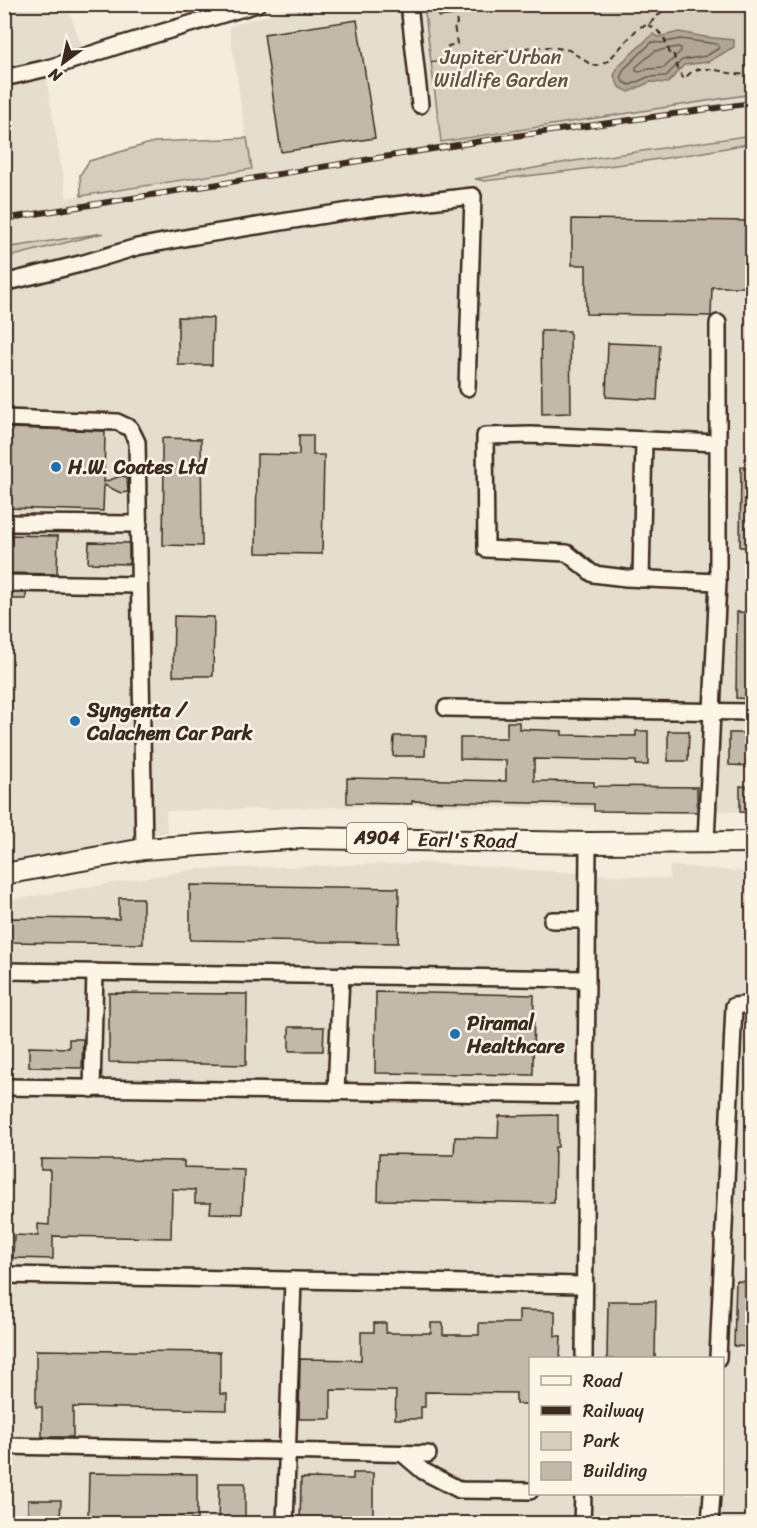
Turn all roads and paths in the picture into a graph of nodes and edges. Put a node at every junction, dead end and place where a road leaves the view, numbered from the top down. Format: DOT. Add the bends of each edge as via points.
graph roads {
  1 [pos="257,4"];
  2 [pos="409,4"];
  3 [pos="454,4"];
  4 [pos="670,4"];
  5 [pos="648,25"];
  6 [pos="450,58"];
  7 [pos="431,62"];
  8 [pos="753,72"];
  9 [pos="4,78"];
  10 [pos="420,105"];
  11 [pos="4,283"];
  12 [pos="718,323"];
  13 [pos="468,387"];
  14 [pos="4,418"];
  15 [pos="644,440"];
  16 [pos="718,444"];
  17 [pos="4,523"];
  18 [pos="139,524"];
  19 [pos="641,579"];
  20 [pos="718,582"];
  21 [pos="4,583"];
  22 [pos="139,585"];
  23 [pos="446,708"];
  24 [pos="712,711"];
  25 [pos="753,712"];
  26 [pos="706,841"];
  27 [pos="753,842"];
  28 [pos="588,843"];
  29 [pos="144,849"];
  30 [pos="4,874"];
  31 [pos="552,920"];
  32 [pos="587,920"];
  33 [pos="4,970"];
  34 [pos="95,972"];
  35 [pos="341,975"];
  36 [pos="587,979"];
  37 [pos="753,1004"];
  38 [pos="4,1087"];
  39 [pos="92,1089"];
  40 [pos="336,1092"];
  41 [pos="586,1095"];
  42 [pos="4,1275"];
  43 [pos="292,1280"];
  44 [pos="584,1285"];
  45 [pos="584,1357"];
  46 [pos="718,1357"];
  47 [pos="4,1446"];
  48 [pos="287,1452"];
  49 [pos="403,1454"];
  50 [pos="428,1454"];
  51 [pos="529,1491"];
  52 [pos="583,1495"];
  53 [pos="712,1495"];
  54 [pos="285,1524"];
  55 [pos="582,1524"];
  56 [pos="710,1524"];
  1 -- 9 [label="lane"];
  2 -- 10 [label="lane"];
  3 -- 6 [label="path" via="457,44 448,46"];
  4 -- 5 [label="path"];
  5 -- 6 [label="path" via="639,27 608,61 597,66 569,50 552,47"];
  5 -- 8 [label="path" via="664,35 684,79 695,70 743,76"];
  6 -- 7 [label="path"];
  11 -- 13 [label="lane" via="172,240 368,208 473,196"];
  12 -- 16 [label="lane"];
  14 -- 18 [label="lane" via="117,422 130,428 137,442"];
  15 -- 16 [label="lane"];
  15 -- 19 [label="lane"];
  15 -- 19 [label="lane" via="485,436 486,549 567,553 593,574"];
  16 -- 20 [label="lane"];
  17 -- 18 [label="lane"];
  18 -- 22 [label="lane"];
  19 -- 20 [label="lane"];
  20 -- 24 [label="lane"];
  21 -- 22 [label="lane"];
  22 -- 29 [label="lane"];
  23 -- 24 [label="lane"];
  24 -- 25 [label="lane"];
  24 -- 26 [label="lane"];
  26 -- 27 [label="main road, Earl's Road / A904"];
  26 -- 28 [label="main road, Earl's Road / A904"];
  28 -- 29 [label="main road, Earl's Road / A904" via="301,838"];
  28 -- 32 [label="lane"];
  29 -- 30 [label="main road, Earl's Road / A904"];
  31 -- 32 [label="lane"];
  32 -- 36 [label="lane"];
  33 -- 34 [label="lane"];
  34 -- 35 [label="lane"];
  34 -- 39 [label="lane"];
  35 -- 36 [label="lane"];
  35 -- 40 [label="lane"];
  36 -- 41 [label="lane"];
  37 -- 46 [label="lane" via="734,1006"];
  38 -- 39 [label="lane"];
  39 -- 40 [label="lane"];
  40 -- 41 [label="lane"];
  41 -- 44 [label="lane"];
  42 -- 43 [label="lane"];
  43 -- 44 [label="lane"];
  43 -- 48 [label="lane"];
  44 -- 45 [label="lane"];
  47 -- 48 [label="lane"];
  48 -- 49 [label="lane"];
  48 -- 54 [label="lane"];
  49 -- 50 [label="lane"];
  49 -- 51 [label="lane" via="423,1471 460,1490"];
  52 -- 55 [label="lane"];
  53 -- 56 [label="lane"];
}
